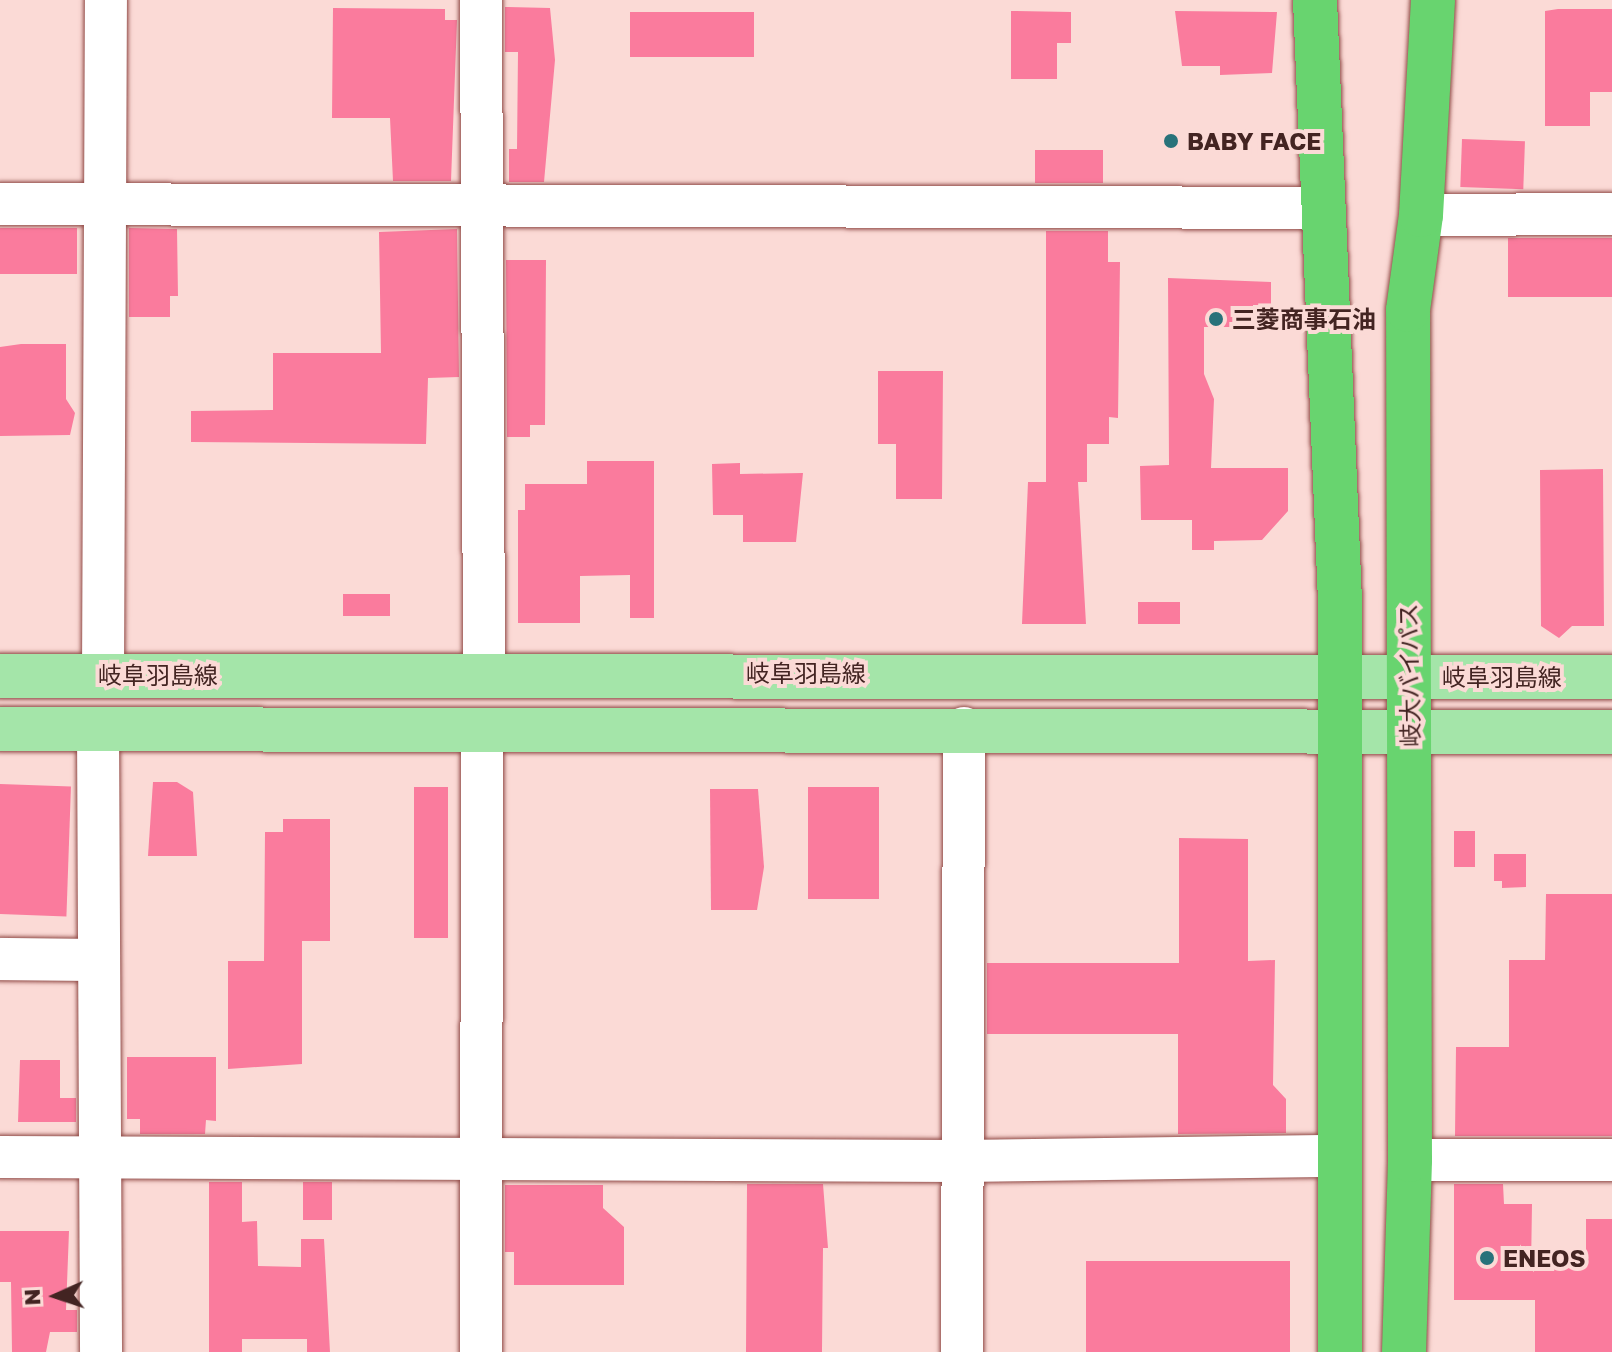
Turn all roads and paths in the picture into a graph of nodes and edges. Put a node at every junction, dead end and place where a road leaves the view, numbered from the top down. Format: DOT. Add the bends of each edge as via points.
graph roads {
  1 [pos="106,0"];
  2 [pos="481,0"];
  3 [pos="1315,0"];
  4 [pos="1433,0"];
  5 [pos="0,204"];
  6 [pos="105,204"];
  7 [pos="481,207"];
  8 [pos="1323,208"];
  9 [pos="1612,214"];
  10 [pos="1421,215"];
  11 [pos="484,674"];
  12 [pos="103,675"];
  13 [pos="0,676"];
  14 [pos="1340,676"];
  15 [pos="1410,677"];
  16 [pos="1612,677"];
  17 [pos="964,728"];
  18 [pos="0,729"];
  19 [pos="98,729"];
  20 [pos="482,730"];
  21 [pos="1340,732"];
  22 [pos="1411,732"];
  23 [pos="1612,732"];
  24 [pos="0,959"];
  25 [pos="99,960"];
  26 [pos="1340,1156"];
  27 [pos="0,1157"];
  28 [pos="100,1157"];
  29 [pos="481,1157"];
  30 [pos="1410,1160"];
  31 [pos="1612,1160"];
  32 [pos="959,1161"];
  33 [pos="101,1352"];
  34 [pos="481,1352"];
  35 [pos="962,1352"];
  36 [pos="1340,1352"];
  37 [pos="1404,1352"];
  1 -- 6 [label="street"];
  2 -- 7 [label="street"];
  3 -- 8 [label="highway"];
  4 -- 10 [label="highway, 岐大バイパス"];
  5 -- 6 [label="street"];
  6 -- 7 [label="street"];
  6 -- 12 [label="street"];
  7 -- 8 [label="street"];
  7 -- 11 [label="street"];
  8 -- 14 [label="highway"];
  9 -- 10 [label="street"];
  10 -- 15 [label="highway, 岐大バイパス" via="1408,310"];
  11 -- 12 [label="main road, 岐阜羽島線"];
  11 -- 14 [label="main road, 岐阜羽島線"];
  12 -- 13 [label="main road, 岐阜羽島線"];
  14 -- 15 [label="main road, 岐阜羽島線"];
  14 -- 21 [label="highway"];
  15 -- 16 [label="main road, 岐阜羽島線"];
  15 -- 22 [label="highway, 岐大バイパス"];
  17 -- 20 [label="main road"];
  17 -- 21 [label="main road"];
  17 -- 32 [label="street"];
  18 -- 19 [label="main road"];
  19 -- 20 [label="main road"];
  19 -- 25 [label="street"];
  20 -- 29 [label="street"];
  21 -- 22 [label="main road"];
  21 -- 26 [label="highway"];
  22 -- 23 [label="main road"];
  22 -- 30 [label="highway, 岐大バイパス"];
  24 -- 25 [label="street"];
  25 -- 28 [label="street"];
  26 -- 32 [label="street"];
  26 -- 36 [label="highway"];
  27 -- 28 [label="street"];
  28 -- 29 [label="street"];
  28 -- 33 [label="street"];
  29 -- 32 [label="street"];
  29 -- 34 [label="street"];
  30 -- 31 [label="street"];
  30 -- 37 [label="highway, 岐大バイパス"];
  32 -- 35 [label="street"];
}
